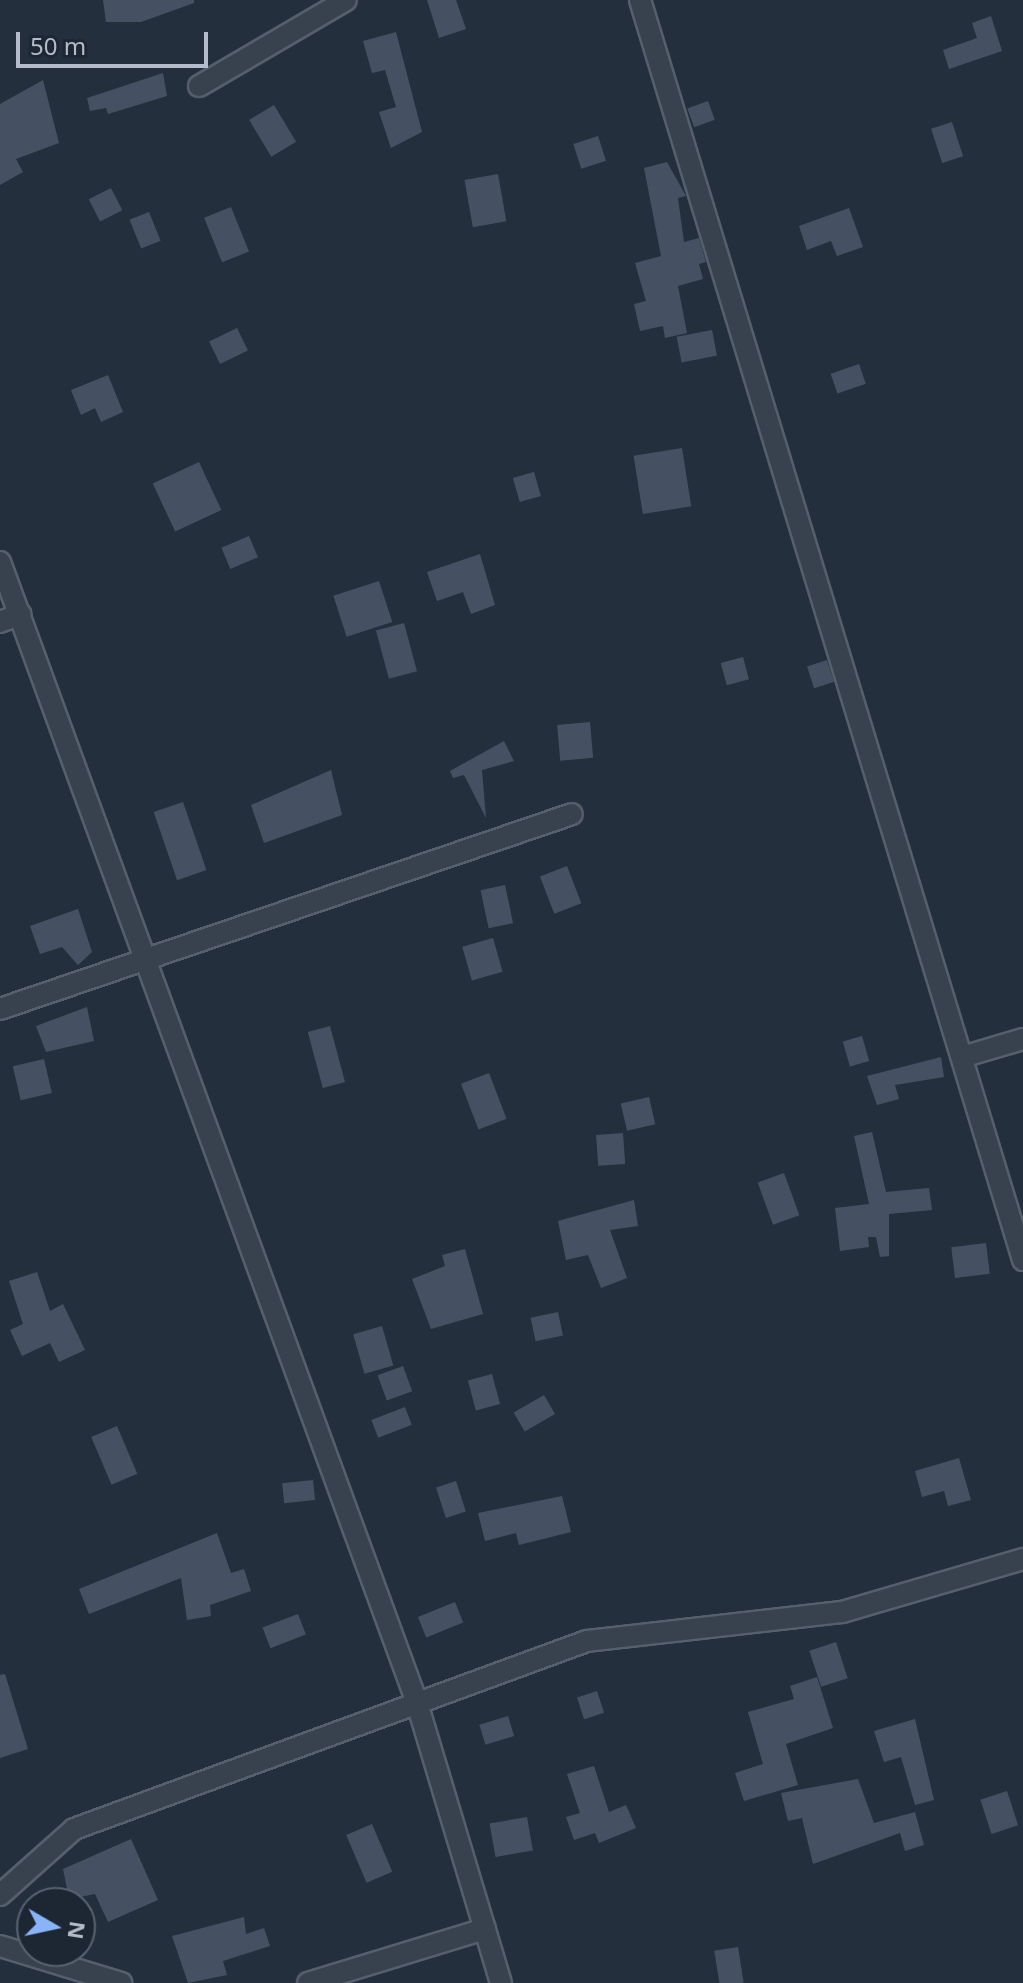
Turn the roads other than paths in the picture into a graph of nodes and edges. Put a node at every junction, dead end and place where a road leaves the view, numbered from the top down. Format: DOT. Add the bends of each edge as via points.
graph roads {
  1 [pos="346,0"];
  2 [pos="640,0"];
  3 [pos="199,86"];
  4 [pos="0,562"];
  5 [pos="21,614"];
  6 [pos="0,622"];
  7 [pos="572,814"];
  8 [pos="148,959"];
  9 [pos="0,1009"];
  10 [pos="1023,1039"];
  11 [pos="962,1057"];
  12 [pos="1023,1260"];
  13 [pos="1023,1559"];
  14 [pos="417,1703"];
  15 [pos="0,1895"];
  16 [pos="485,1929"];
  17 [pos="0,1946"];
  18 [pos="121,1983"];
  19 [pos="308,1983"];
  20 [pos="501,1983"];
  1 -- 3 [label="street"];
  2 -- 11 [label="street"];
  4 -- 5 [label="street"];
  5 -- 6 [label="street"];
  5 -- 8 [label="street"];
  7 -- 8 [label="street"];
  8 -- 9 [label="street"];
  8 -- 14 [label="street"];
  10 -- 11 [label="street"];
  11 -- 12 [label="street"];
  13 -- 14 [label="street" via="842,1612 587,1641"];
  14 -- 15 [label="street" via="74,1829"];
  14 -- 16 [label="street"];
  16 -- 19 [label="street"];
  16 -- 20 [label="street"];
  17 -- 18 [label="street"];
}
